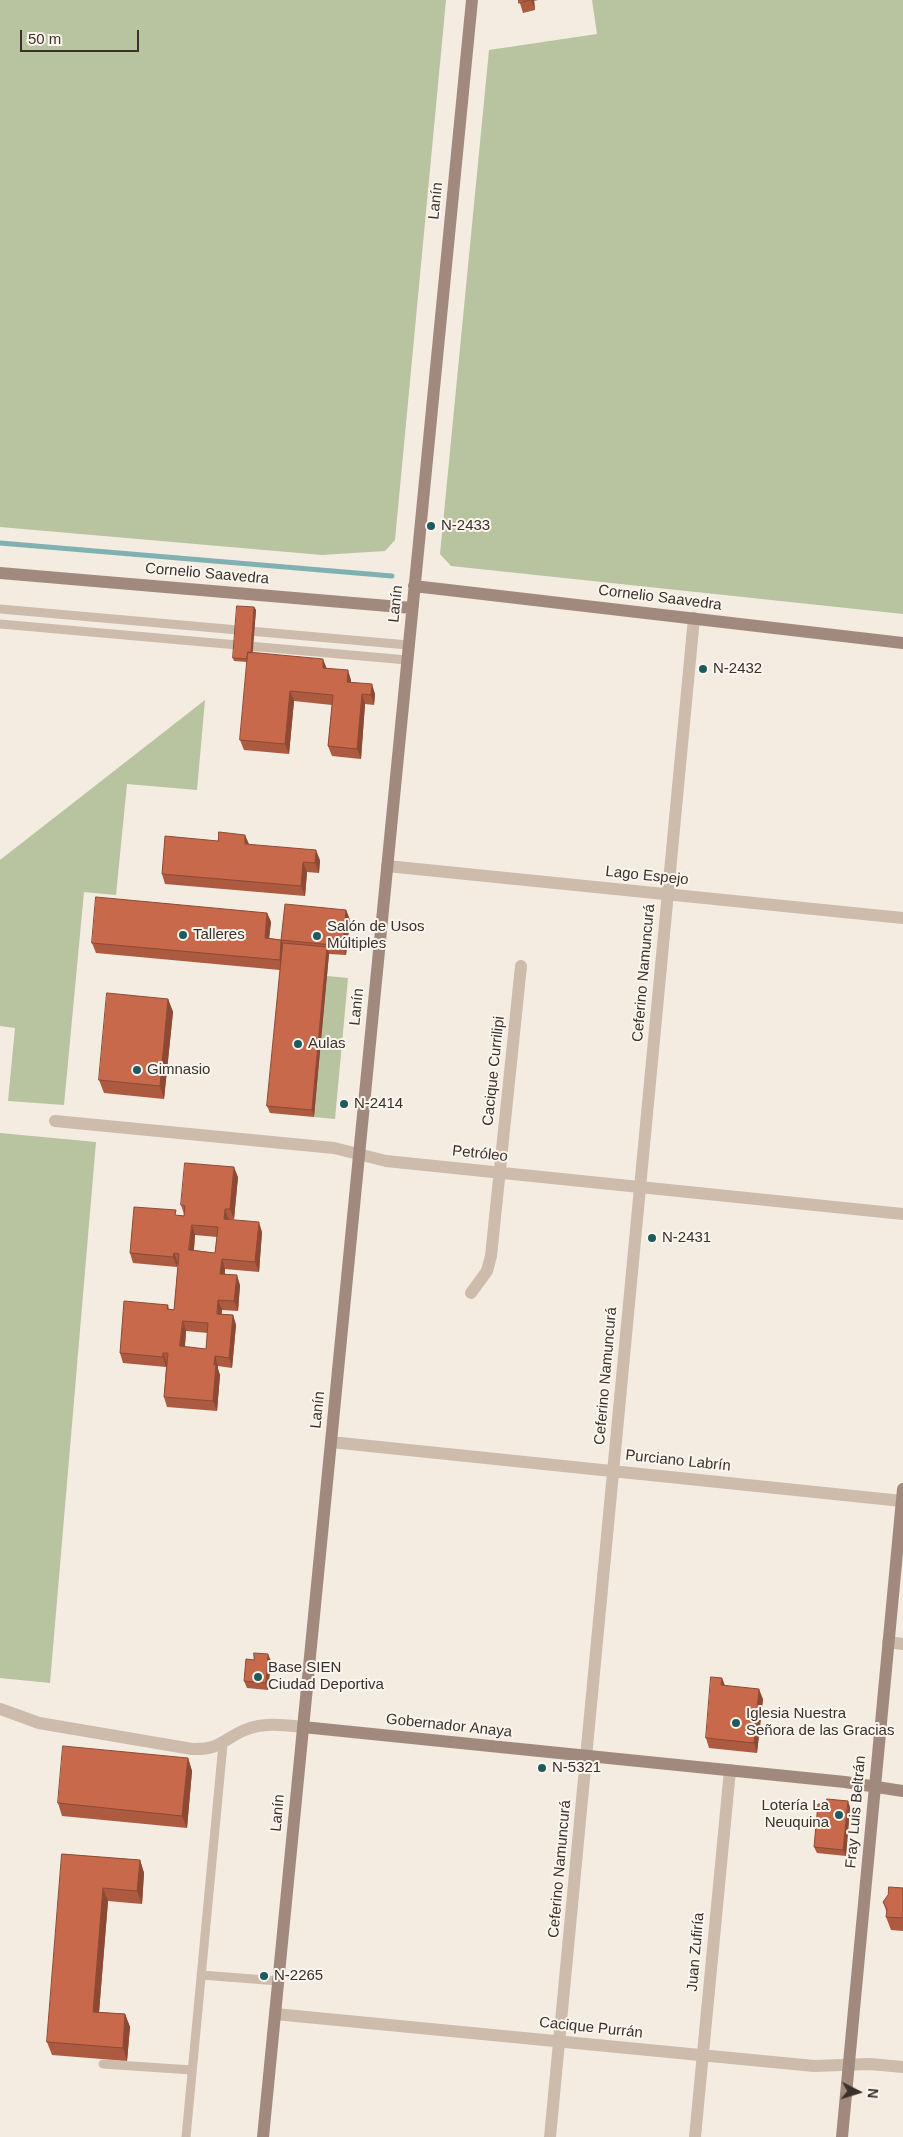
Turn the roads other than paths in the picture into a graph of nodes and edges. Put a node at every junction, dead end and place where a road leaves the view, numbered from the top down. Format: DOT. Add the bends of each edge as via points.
graph roads {
  1 [pos="472,0"];
  2 [pos="0,572"];
  3 [pos="414,586"];
  4 [pos="412,608"];
  5 [pos="0,609"];
  6 [pos="694,618"];
  7 [pos="0,624"];
  8 [pos="903,642"];
  9 [pos="408,645"];
  10 [pos="407,660"];
  11 [pos="387,866"];
  12 [pos="668,894"];
  13 [pos="903,918"];
  14 [pos="522,966"];
  15 [pos="55,1121"];
  16 [pos="359,1154"];
  17 [pos="500,1172"];
  18 [pos="640,1187"];
  19 [pos="903,1214"];
  20 [pos="471,1293"];
  21 [pos="331,1442"];
  22 [pos="613,1471"];
  23 [pos="902,1495"];
  24 [pos="901,1524"];
  25 [pos="888,1642"];
  26 [pos="903,1644"];
  27 [pos="0,1709"];
  28 [pos="303,1727"];
  29 [pos="223,1744"];
  30 [pos="586,1756"];
  31 [pos="730,1770"];
  32 [pos="874,1787"];
  33 [pos="903,1791"];
  34 [pos="201,1974"];
  35 [pos="279,1981"];
  36 [pos="275,2014"];
  37 [pos="560,2042"];
  38 [pos="703,2056"];
  39 [pos="103,2064"];
  40 [pos="849,2065"];
  41 [pos="903,2067"];
  42 [pos="192,2070"];
  43 [pos="186,2137"];
  44 [pos="263,2137"];
  45 [pos="550,2137"];
  46 [pos="695,2137"];
  47 [pos="842,2137"];
  1 -- 3 [label="main road, Lanín"];
  2 -- 4 [label="main road, Cornelio Saavedra"];
  3 -- 4 [label="main road, Lanín"];
  3 -- 6 [label="main road, Cornelio Saavedra"];
  4 -- 9 [label="main road, Lanín"];
  5 -- 9 [label="lane"];
  6 -- 8 [label="main road, Cornelio Saavedra"];
  6 -- 12 [label="street, Ceferino Namuncurá"];
  7 -- 10 [label="lane"];
  9 -- 10 [label="main road, Lanín"];
  10 -- 11 [label="main road, Lanín"];
  11 -- 12 [label="street, Lago Espejo"];
  11 -- 16 [label="main road, Lanín"];
  12 -- 13 [label="street, Lago Espejo"];
  12 -- 18 [label="street, Ceferino Namuncurá"];
  14 -- 17 [label="street, Cacique Currilipi"];
  15 -- 16 [label="street, Petróleo" via="334,1148"];
  16 -- 17 [label="street, Petróleo" via="386,1161"];
  16 -- 21 [label="main road, Lanín"];
  17 -- 18 [label="street, Petróleo"];
  17 -- 20 [label="street, Cacique Currilipi" via="490,1263"];
  18 -- 19 [label="street, Petróleo"];
  18 -- 22 [label="street, Ceferino Namuncurá"];
  21 -- 22 [label="street, Purciano Labrín"];
  21 -- 28 [label="main road, Lanín"];
  22 -- 23 [label="street, Purciano Labrín"];
  22 -- 30 [label="street, Ceferino Namuncurá"];
  23 -- 24 [label="main road, Fray Luis Beltrán"];
  24 -- 25 [label="main road, Fray Luis Beltrán"];
  25 -- 26 [label="street"];
  25 -- 32 [label="main road, Fray Luis Beltrán"];
  27 -- 29 [label="street, Gobernador Anaya" via="39,1723 192,1749"];
  28 -- 29 [label="street, Gobernador Anaya" via="256,1726"];
  28 -- 30 [label="main road, Gobernador Anaya"];
  28 -- 35 [label="main road, Lanín"];
  29 -- 34 [label="lane"];
  30 -- 31 [label="main road, Gobernador Anaya"];
  30 -- 37 [label="street, Ceferino Namuncurá"];
  31 -- 32 [label="main road, Gobernador Anaya"];
  31 -- 38 [label="street, Juan Zufiría"];
  32 -- 33 [label="main road, Gobernador Anaya"];
  32 -- 40 [label="main road, Fray Luis Beltrán"];
  34 -- 35 [label="lane"];
  34 -- 42 [label="lane"];
  35 -- 36 [label="main road, Lanín"];
  36 -- 37 [label="street, Cacique Purrán"];
  36 -- 44 [label="main road, Lanín"];
  37 -- 38 [label="street, Cacique Purrán"];
  37 -- 45 [label="street, Ceferino Namuncurá"];
  38 -- 40 [label="street, Cacique Purrán" via="814,2066"];
  38 -- 46 [label="street, Juan Zufiría"];
  39 -- 42 [label="lane"];
  40 -- 41 [label="street, Cacique Purrán"];
  40 -- 47 [label="main road, Fray Luis Beltrán"];
  42 -- 43 [label="lane"];
}
